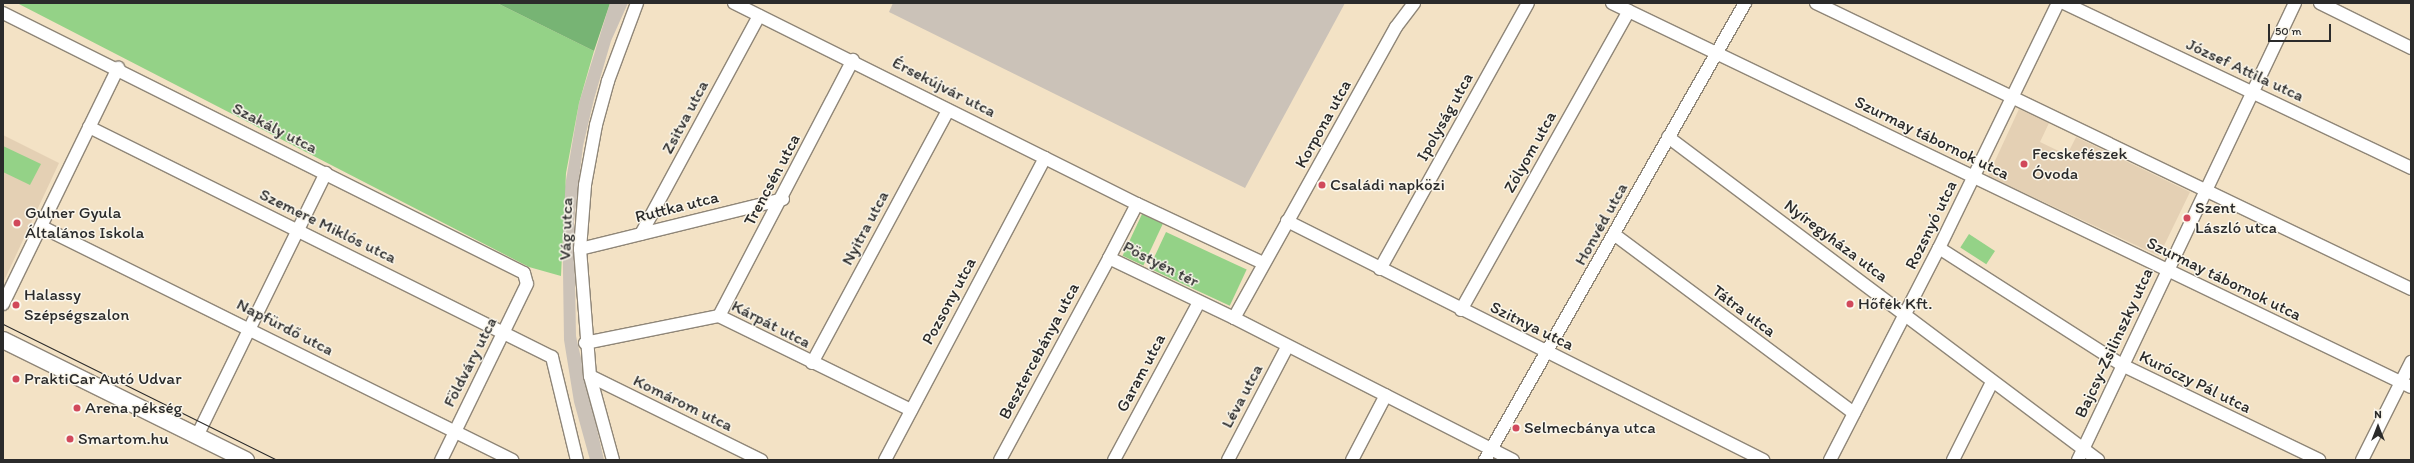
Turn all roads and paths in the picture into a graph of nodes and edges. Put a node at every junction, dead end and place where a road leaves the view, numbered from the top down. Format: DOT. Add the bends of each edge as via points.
graph roads {
  1 [pos="637,3"];
  2 [pos="734,3"];
  3 [pos="1414,3"];
  4 [pos="1528,3"];
  5 [pos="1612,3"];
  6 [pos="1745,3"];
  7 [pos="1816,3"];
  8 [pos="2058,3"];
  9 [pos="2064,3"];
  10 [pos="2295,3"];
  11 [pos="2320,3"];
  12 [pos="1628,11"];
  13 [pos="3,13"];
  14 [pos="759,16"];
  15 [pos="2411,48"];
  16 [pos="1716,54"];
  17 [pos="853,60"];
  18 [pos="118,68"];
  19 [pos="2252,93"];
  20 [pos="2011,99"];
  21 [pos="948,110"];
  22 [pos="89,127"];
  23 [pos="1668,137"];
  24 [pos="1045,158"];
  25 [pos="2411,168"];
  26 [pos="326,173"];
  27 [pos="1974,176"];
  28 [pos="2206,190"];
  29 [pos="782,199"];
  30 [pos="1137,204"];
  31 [pos="1287,221"];
  32 [pos="42,227"];
  33 [pos="297,229"];
  34 [pos="641,234"];
  35 [pos="1615,235"];
  36 [pos="1939,248"];
  37 [pos="580,249"];
  38 [pos="1109,258"];
  39 [pos="1263,263"];
  40 [pos="1380,269"];
  41 [pos="2167,271"];
  42 [pos="527,279"];
  43 [pos="2411,289"];
  44 [pos="1199,302"];
  45 [pos="3,304"];
  46 [pos="1461,310"];
  47 [pos="1906,314"];
  48 [pos="719,316"];
  49 [pos="1234,318"];
  50 [pos="249,328"];
  51 [pos="505,332"];
  52 [pos="3,340"];
  53 [pos="585,343"];
  54 [pos="1287,347"];
  55 [pos="1547,352"];
  56 [pos="2411,362"];
  57 [pos="812,363"];
  58 [pos="2122,365"];
  59 [pos="590,376"];
  60 [pos="1992,382"];
  61 [pos="2406,385"];
  62 [pos="1386,395"];
  63 [pos="911,410"];
  64 [pos="1854,413"];
  65 [pos="454,432"];
  66 [pos="197,436"];
  67 [pos="1491,449"];
  68 [pos="2080,455"];
  69 [pos="890,458"];
  70 [pos="246,460"];
  71 [pos="441,460"];
  72 [pos="512,460"];
  73 [pos="577,460"];
  74 [pos="613,460"];
  75 [pos="761,460"];
  76 [pos="1000,460"];
  77 [pos="1114,460"];
  78 [pos="1228,460"];
  79 [pos="1352,460"];
  80 [pos="1485,460"];
  81 [pos="1513,460"];
  82 [pos="1764,460"];
  83 [pos="1830,460"];
  84 [pos="1953,460"];
  85 [pos="2098,460"];
  86 [pos="2319,460"];
  87 [pos="2362,460"];
  1 -- 37 [label="street, Vág utca" via="608,81 596,125 585,185"];
  2 -- 14 [label="street, Érsekújvár utca"];
  3 -- 31 [label="street, Korpona utca" via="1396,27"];
  4 -- 40 [label="street, Ipolyság utca"];
  5 -- 12 [label="street, Szurmay tábornok utca"];
  6 -- 16 [label="street, Honvéd utca"];
  7 -- 20 [label="street"];
  8 -- 20 [label="street, Rozsnyó utca"];
  9 -- 19 [label="street, József Attila utca"];
  10 -- 19 [label="street, Bajcsy-Zsilinszky utca"];
  11 -- 15 [label="street"];
  12 -- 16 [label="street, Szurmay tábornok utca"];
  12 -- 46 [label="street, Zólyom utca"];
  13 -- 18 [label="street, Szakály utca"];
  14 -- 17 [label="street, Érsekújvár utca"];
  14 -- 34 [label="street, Zsitva utca"];
  16 -- 23 [label="street, Honvéd utca"];
  16 -- 27 [label="street, Szurmay tábornok utca"];
  17 -- 21 [label="street, Érsekújvár utca"];
  17 -- 29 [label="street, Trencsén utca"];
  18 -- 22 [label="street"];
  18 -- 26 [label="street, Szakály utca"];
  19 -- 25 [label="street, József Attila utca"];
  19 -- 28 [label="street, Bajcsy-Zsilinszky utca"];
  20 -- 27 [label="street, Rozsnyó utca"];
  20 -- 28 [label="street"];
  21 -- 24 [label="street, Érsekújvár utca"];
  21 -- 57 [label="street, Nyitra utca"];
  22 -- 32 [label="street"];
  22 -- 33 [label="street, Szemere Miklós utca"];
  23 -- 35 [label="street, Honvéd utca"];
  23 -- 47 [label="street, Nyíregyháza utca"];
  24 -- 30 [label="street, Érsekújvár utca"];
  24 -- 63 [label="street, Pozsony utca"];
  26 -- 33 [label="street"];
  26 -- 42 [label="street, Szakály utca" via="524,273"];
  27 -- 36 [label="street, Rozsnyó utca"];
  27 -- 41 [label="street, Szurmay tábornok utca"];
  28 -- 41 [label="street, Bajcsy-Zsilinszky utca"];
  28 -- 43 [label="street"];
  29 -- 34 [label="street, Ruttka utca"];
  29 -- 48 [label="street, Trencsén utca"];
  30 -- 38 [label="street, Pöstyén tér"];
  30 -- 39 [label="street"];
  31 -- 39 [label="street, Korpona utca"];
  31 -- 40 [label="street, Szitnya utca"];
  32 -- 45 [label="street"];
  32 -- 50 [label="street, Napfürdő utca"];
  33 -- 50 [label="street"];
  33 -- 51 [label="street, Szemere Miklós utca"];
  34 -- 37 [label="street, Ruttka utca"];
  35 -- 55 [label="street, Honvéd utca"];
  35 -- 64 [label="street, Tátra utca"];
  36 -- 47 [label="street, Rozsnyó utca"];
  36 -- 58 [label="street, Kuróczy Pál utca"];
  37 -- 53 [label="street, Vág utca"];
  38 -- 44 [label="street, Pöstyén tér"];
  38 -- 76 [label="street, Besztercebánya utca"];
  39 -- 49 [label="street"];
  40 -- 46 [label="street, Szitnya utca"];
  41 -- 58 [label="street, Bajcsy-Zsilinszky utca"];
  41 -- 61 [label="street, Szurmay tábornok utca"];
  42 -- 51 [label="street, Földváry utca"];
  44 -- 49 [label="street, Pöstyén tér"];
  44 -- 77 [label="street, Garam utca"];
  46 -- 55 [label="street, Szitnya utca"];
  47 -- 60 [label="street, Nyíregyháza utca"];
  47 -- 64 [label="street, Rozsnyó utca"];
  48 -- 53 [label="street, Kárpát utca"];
  48 -- 57 [label="street, Kárpát utca"];
  49 -- 54 [label="street"];
  50 -- 65 [label="street, Napfürdő utca"];
  50 -- 66 [label="street"];
  51 -- 65 [label="street, Földváry utca"];
  51 -- 73 [label="street, Szemere Miklós utca" via="552,356"];
  52 -- 66 [label="main road"];
  53 -- 59 [label="street, Vág utca"];
  54 -- 62 [label="street"];
  54 -- 78 [label="street, Léva utca"];
  55 -- 67 [label="street, Honvéd utca"];
  55 -- 82 [label="street, Szitnya utca"];
  56 -- 61 [label="street"];
  57 -- 63 [label="street, Kárpát utca"];
  58 -- 68 [label="street, Bajcsy-Zsilinszky utca"];
  58 -- 86 [label="street, Kuróczy Pál utca"];
  59 -- 74 [label="street, Vág utca"];
  59 -- 75 [label="street, Komárom utca"];
  60 -- 68 [label="street, Nyíregyháza utca"];
  60 -- 84 [label="street"];
  61 -- 87 [label="street"];
  62 -- 67 [label="street"];
  62 -- 79 [label="street"];
  63 -- 69 [label="street, Pozsony utca"];
  64 -- 83 [label="street, Rozsnyó utca"];
  65 -- 71 [label="street, Földváry utca"];
  65 -- 72 [label="street, Napfürdő utca"];
  66 -- 70 [label="main road"];
  67 -- 80 [label="street, Honvéd utca"];
  67 -- 81 [label="street"];
  68 -- 85 [label="street, Nyíregyháza utca"];
}
